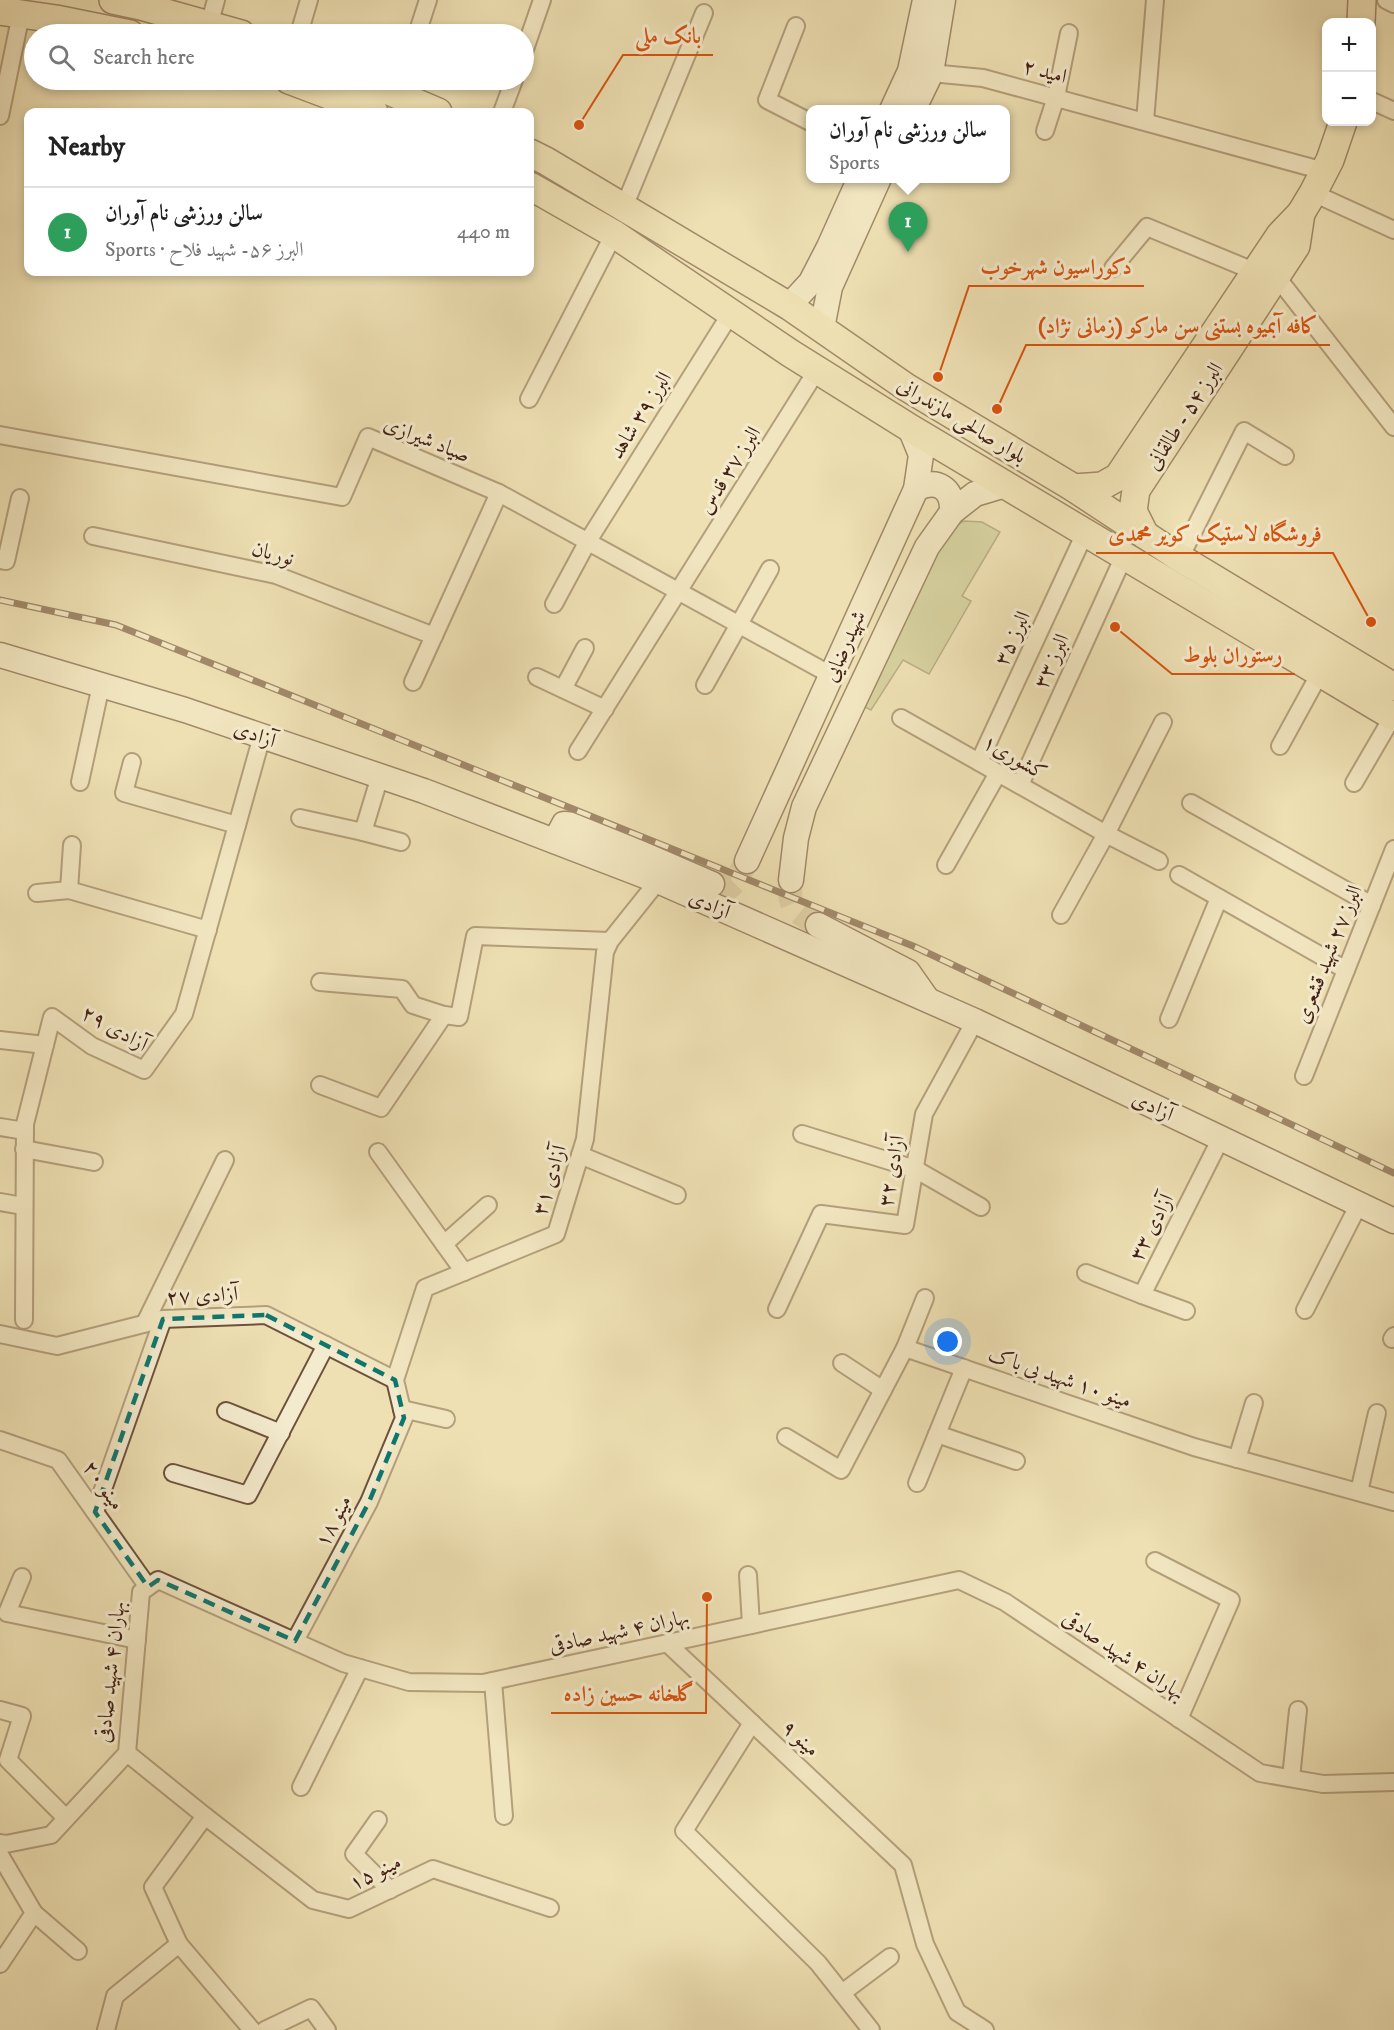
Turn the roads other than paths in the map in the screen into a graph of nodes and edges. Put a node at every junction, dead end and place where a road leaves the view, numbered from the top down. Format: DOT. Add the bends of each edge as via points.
graph roads {
  1 [pos="113,0"];
  2 [pos="309,0"];
  3 [pos="428,0"];
  4 [pos="542,0"];
  5 [pos="925,0"];
  6 [pos="943,0"];
  7 [pos="1155,0"];
  8 [pos="1362,0"];
  9 [pos="1386,0"];
  10 [pos="1394,4"];
  11 [pos="164,6"];
  12 [pos="10,13"];
  13 [pos="213,13"];
  14 [pos="704,13"];
  15 [pos="1361,18"];
  16 [pos="81,24"];
  17 [pos="228,24"];
  18 [pos="302,24"];
  19 [pos="420,24"];
  20 [pos="534,24"];
  21 [pos="796,26"];
  22 [pos="1070,33"];
  23 [pos="931,74"];
  24 [pos="316,90"];
  25 [pos="405,90"];
  26 [pos="510,90"];
  27 [pos="1056,97"];
  28 [pos="1376,103"];
  29 [pos="894,105"];
  30 [pos="916,105"];
  31 [pos="363,108"];
  32 [pos="432,108"];
  33 [pos="504,108"];
  34 [pos="1394,111"];
  35 [pos="0,116"];
  36 [pos="806,120"];
  37 [pos="1145,121"];
  38 [pos="1341,126"];
  39 [pos="1045,131"];
  40 [pos="534,155"];
  41 [pos="858,183"];
  42 [pos="877,183"];
  43 [pos="534,188"];
  44 [pos="1313,193"];
  45 [pos="624,207"];
  46 [pos="1394,230"];
  47 [pos="614,234"];
  48 [pos="1113,268"];
  49 [pos="1266,274"];
  50 [pos="789,306"];
  51 [pos="731,313"];
  52 [pos="822,328"];
  53 [pos="817,370"];
  54 [pos="529,399"];
  55 [pos="1394,427"];
  56 [pos="910,429"];
  57 [pos="0,435"];
  58 [pos="1285,456"];
  59 [pos="1133,475"];
  60 [pos="1005,485"];
  61 [pos="1074,488"];
  62 [pos="916,489"];
  63 [pos="499,493"];
  64 [pos="20,498"];
  65 [pos="952,512"];
  66 [pos="1085,534"];
  67 [pos="1144,535"];
  68 [pos="93,536"];
  69 [pos="588,541"];
  70 [pos="1124,556"];
  71 [pos="1180,558"];
  72 [pos="0,560"];
  73 [pos="770,569"];
  74 [pos="679,593"];
  75 [pos="554,604"];
  76 [pos="737,625"];
  77 [pos="434,636"];
  78 [pos="585,648"];
  79 [pos="0,655"];
  80 [pos="1320,673"];
  81 [pos="831,675"];
  82 [pos="537,677"];
  83 [pos="413,682"];
  84 [pos="101,685"];
  85 [pos="705,686"];
  86 [pos="1394,687"];
  87 [pos="563,689"];
  88 [pos="605,710"];
  89 [pos="1393,716"];
  90 [pos="901,718"];
  91 [pos="1163,722"];
  92 [pos="262,736"];
  93 [pos="1280,746"];
  94 [pos="578,751"];
  95 [pos="132,762"];
  96 [pos="979,762"];
  97 [pos="998,773"];
  98 [pos="380,776"];
  99 [pos="80,782"];
  100 [pos="1354,783"];
  101 [pos="1020,785"];
  102 [pos="777,796"];
  103 [pos="1191,803"];
  104 [pos="804,807"];
  105 [pos="300,818"];
  106 [pos="237,825"];
  107 [pos="363,832"];
  108 [pos="1106,834"];
  109 [pos="555,841"];
  110 [pos="401,842"];
  111 [pos="72,845"];
  112 [pos="1394,849"];
  113 [pos="747,861"];
  114 [pos="1159,861"];
  115 [pos="946,865"];
  116 [pos="1179,875"];
  117 [pos="790,880"];
  118 [pos="658,881"];
  119 [pos="712,884"];
  120 [pos="69,890"];
  121 [pos="37,892"];
  122 [pos="1219,898"];
  123 [pos="1372,905"];
  124 [pos="1061,915"];
  125 [pos="818,925"];
  126 [pos="208,930"];
  127 [pos="610,941"];
  128 [pos="1346,970"];
  129 [pos="320,981"];
  130 [pos="929,1001"];
  131 [pos="444,1015"];
  132 [pos="1168,1019"];
  133 [pos="975,1021"];
  134 [pos="0,1040"];
  135 [pos="45,1045"];
  136 [pos="1304,1076"];
  137 [pos="320,1085"];
  138 [pos="0,1127"];
  139 [pos="25,1131"];
  140 [pos="802,1134"];
  141 [pos="1221,1138"];
  142 [pos="24,1149"];
  143 [pos="378,1152"];
  144 [pos="580,1155"];
  145 [pos="225,1160"];
  146 [pos="94,1162"];
  147 [pos="915,1169"];
  148 [pos="677,1195"];
  149 [pos="0,1202"];
  150 [pos="1359,1204"];
  151 [pos="488,1205"];
  152 [pos="23,1206"];
  153 [pos="981,1207"];
  154 [pos="1394,1221"];
  155 [pos="444,1244"];
  156 [pos="464,1272"];
  157 [pos="1086,1273"];
  158 [pos="1142,1295"];
  159 [pos="925,1298"];
  160 [pos="777,1309"];
  161 [pos="1305,1310"];
  162 [pos="1186,1311"];
  163 [pos="163,1319"];
  164 [pos="24,1320"];
  165 [pos="145,1323"];
  166 [pos="0,1334"];
  167 [pos="326,1345"];
  168 [pos="905,1348"];
  169 [pos="842,1363"];
  170 [pos="964,1368"];
  171 [pos="395,1380"];
  172 [pos="883,1390"];
  173 [pos="1254,1403"];
  174 [pos="226,1411"];
  175 [pos="403,1413"];
  176 [pos="1377,1413"];
  177 [pos="446,1419"];
  178 [pos="281,1433"];
  179 [pos="937,1434"];
  180 [pos="786,1437"];
  181 [pos="0,1440"];
  182 [pos="1237,1459"];
  183 [pos="1016,1461"];
  184 [pos="173,1473"];
  185 [pos="917,1483"];
  186 [pos="1359,1492"];
  187 [pos="1394,1502"];
  188 [pos="95,1512"];
  189 [pos="1155,1561"];
  190 [pos="748,1575"];
  191 [pos="22,1577"];
  192 [pos="148,1587"];
  193 [pos="751,1625"];
  194 [pos="137,1640"];
  195 [pos="295,1641"];
  196 [pos="667,1643"];
  197 [pos="360,1668"];
  198 [pos="493,1681"];
  199 [pos="0,1710"];
  200 [pos="1298,1710"];
  201 [pos="1179,1719"];
  202 [pos="752,1723"];
  203 [pos="127,1753"];
  204 [pos="1291,1778"];
  205 [pos="1394,1782"];
  206 [pos="301,1787"];
  207 [pos="205,1816"];
  208 [pos="504,1816"];
  209 [pos="66,1818"];
  210 [pos="378,1820"];
  211 [pos="0,1843"];
  212 [pos="0,1855"];
  213 [pos="390,1890"];
  214 [pos="550,1908"];
  215 [pos="34,1913"];
  216 [pos="179,1944"];
  217 [pos="78,1951"];
  218 [pos="890,1957"];
  219 [pos="0,1964"];
  220 [pos="842,1994"];
  221 [pos="106,2030"];
  222 [pos="252,2030"];
  223 [pos="265,2030"];
  224 [pos="327,2030"];
  225 [pos="870,2030"];
  226 [pos="985,2030"];
  1 -- 11 [label="main road"];
  2 -- 18 [label="street"];
  3 -- 19 [label="street"];
  4 -- 20 [label="street"];
  5 -- 29 [label="main road" via="910,70"];
  6 -- 23 [label="main road"];
  7 -- 37 [label="street"];
  8 -- 15 [label="main road"];
  9 -- 10 [label="street"];
  11 -- 13 [label="main road"];
  12 -- 16 [label="main road"];
  12 -- 35 [label="street"];
  13 -- 17 [label="main road"];
  14 -- 45 [label="street"];
  21 -- 36 [label="street" via="767,99"];
  22 -- 27 [label="street"];
  23 -- 27 [label="street, امید ۲" via="983,78"];
  23 -- 30 [label="main road"];
  24 -- 31 [label="main road"];
  25 -- 32 [label="main road"];
  26 -- 33 [label="street"];
  27 -- 37 [label="street, امید ۲"];
  27 -- 39 [label="street"];
  28 -- 34 [label="street"];
  37 -- 44 [label="street, امید ۲"];
  38 -- 44 [label="main road"];
  40 -- 45 [label="main road, بلوار صالحی مازندرانی"];
  41 -- 50 [label="main road" via="811,282"];
  42 -- 52 [label="main road" via="830,286"];
  43 -- 47 [label="main road, بلوار صالحی مازندرانی"];
  44 -- 46 [label="street, امید ۲"];
  44 -- 49 [label="main road, البرز ۵۴ - طالقانی" via="1280,235"];
  45 -- 50 [label="main road, بلوار صالحی مازندرانی"];
  47 -- 51 [label="main road, بلوار صالحی مازندرانی"];
  47 -- 54 [label="street"];
  48 -- 49 [label="street" via="1147,227"];
  49 -- 55 [label="street"];
  49 -- 59 [label="main road, البرز ۵۴ - طالقانی"];
  50 -- 52 [label="main road, بلوار صالحی مازندرانی"];
  51 -- 53 [label="main road, بلوار صالحی مازندرانی"];
  51 -- 69 [label="street, البرز ۳۹ شاهد"];
  52 -- 61 [label="main road, بلوار صالحی مازندرانی" via="906,387"];
  53 -- 56 [label="main road, بلوار صالحی مازندرانی"];
  53 -- 74 [label="street, البرز ۳۷ قدس"];
  56 -- 60 [label="main road, بلوار صالحی مازندرانی"];
  56 -- 62 [label="main road, شهیدرضایی" via="921,455"];
  57 -- 63 [label="street, صیاد شیرازی" via="342,497 368,437"];
  58 -- 71 [label="street" via="1244,431"];
  59 -- 61 [label="main road, البرز ۵۴ - طالقانی" via="1118,477 1102,486"];
  59 -- 67 [label="main road, البرز ۵۴ - طالقانی" via="1133,511"];
  60 -- 65 [label="main road, شهیدرضایی" via="975,494"];
  60 -- 66 [label="main road, بلوار صالحی مازندرانی"];
  61 -- 67 [label="main road, بلوار صالحی مازندرانی"];
  62 -- 65 [label="main road" via="924,484 942,487 949,494"];
  62 -- 81 [label="main road, شهیدرضایی"];
  63 -- 69 [label="street, صیاد شیرازی"];
  63 -- 77 [label="street"];
  64 -- 72 [label="street" via="6,561"];
  65 -- 104 [label="main road, شهیدرضایی" via="927,547"];
  66 -- 70 [label="main road, بلوار صالحی مازندرانی"];
  66 -- 96 [label="street, البرز ۳۵"];
  67 -- 71 [label="main road, بلوار صالحی مازندرانی"];
  68 -- 77 [label="street, نوریان" via="276,574"];
  69 -- 74 [label="street, صیاد شیرازی"];
  69 -- 75 [label="street, البرز ۳۹ شاهد"];
  70 -- 80 [label="main road, بلوار صالحی مازندرانی"];
  70 -- 101 [label="street, البرز ۳۳"];
  71 -- 86 [label="main road, بلوار صالحی مازندرانی"];
  73 -- 76 [label="street"];
  74 -- 76 [label="street, صیاد شیرازی"];
  74 -- 88 [label="street, البرز ۳۷ قدس"];
  76 -- 81 [label="street, صیاد شیرازی"];
  76 -- 85 [label="street"];
  77 -- 83 [label="street"];
  78 -- 87 [label="street"];
  79 -- 84 [label="main road, آزادی"];
  80 -- 89 [label="main road, بلوار صالحی مازندرانی"];
  80 -- 93 [label="street"];
  81 -- 102 [label="main road, شهیدرضایی"];
  82 -- 87 [label="street"];
  84 -- 92 [label="main road, آزادی"];
  84 -- 99 [label="street"];
  87 -- 88 [label="street"];
  88 -- 94 [label="street, البرز ۳۷ قدس"];
  89 -- 100 [label="street"];
  90 -- 96 [label="street, کشوری۱"];
  91 -- 108 [label="street"];
  92 -- 98 [label="main road, آزادی"];
  92 -- 106 [label="street, آزادی ۲۹"];
  95 -- 106 [label="street" via="124,793"];
  96 -- 97 [label="street, کشوری۱"];
  97 -- 101 [label="street, کشوری۱"];
  97 -- 115 [label="street"];
  98 -- 107 [label="street"];
  98 -- 109 [label="main road, آزادی"];
  101 -- 108 [label="street, کشوری۱"];
  102 -- 104 [label="main road"];
  102 -- 113 [label="main road, شهیدرضایی"];
  103 -- 123 [label="street"];
  104 -- 117 [label="main road, شهیدرضایی"];
  105 -- 107 [label="street"];
  106 -- 126 [label="street, آزادی ۲۹"];
  107 -- 110 [label="street"];
  108 -- 114 [label="street, کشوری۱"];
  108 -- 124 [label="street"];
  109 -- 118 [label="main road, آزادی"];
  109 -- 119 [label="main road" via="564,824 576,825"];
  111 -- 120 [label="street"];
  112 -- 123 [label="street, البرز ۲۷ شهید قشعری"];
  116 -- 122 [label="street"];
  118 -- 127 [label="street, آزادی ۳۱"];
  118 -- 130 [label="main road, آزادی"];
  120 -- 121 [label="street"];
  120 -- 126 [label="street"];
  122 -- 128 [label="street"];
  122 -- 132 [label="street"];
  123 -- 128 [label="street, البرز ۲۷ شهید قشعری"];
  125 -- 130 [label="main road" via="908,972"];
  126 -- 135 [label="street, آزادی ۲۹" via="184,1014 144,1070 92,1046 52,1017"];
  127 -- 131 [label="street" via="475,936 459,1017"];
  127 -- 144 [label="street, آزادی ۳۱" via="605,952"];
  128 -- 136 [label="street, البرز ۲۷ شهید قشعری"];
  129 -- 131 [label="street" via="402,989 413,1005"];
  130 -- 133 [label="main road, آزادی"];
  131 -- 137 [label="street" via="381,1108"];
  133 -- 141 [label="main road, آزادی"];
  133 -- 147 [label="street, آزادی ۳۲" via="924,1114"];
  134 -- 135 [label="street"];
  135 -- 139 [label="street, آزادی ۲۹"];
  138 -- 139 [label="street"];
  139 -- 142 [label="street, آزادی ۲۹"];
  140 -- 147 [label="street"];
  141 -- 150 [label="main road, آزادی"];
  141 -- 158 [label="street, آزادی ۳۳"];
  142 -- 146 [label="street"];
  142 -- 152 [label="street, آزادی ۲۹"];
  143 -- 155 [label="street"];
  144 -- 148 [label="street"];
  144 -- 156 [label="street, آزادی ۳۱" via="556,1234"];
  145 -- 165 [label="street"];
  147 -- 153 [label="street"];
  147 -- 160 [label="street, آزادی ۳۲" via="905,1225 821,1214"];
  149 -- 152 [label="street"];
  150 -- 154 [label="main road, آزادی"];
  150 -- 161 [label="street"];
  151 -- 155 [label="street"];
  152 -- 164 [label="street, آزادی ۲۹"];
  155 -- 156 [label="street"];
  156 -- 171 [label="street, آزادی ۳۱" via="425,1288"];
  157 -- 158 [label="street"];
  158 -- 162 [label="street, آزادی ۳۳"];
  159 -- 168 [label="street"];
  163 -- 165 [label="street, آزادی ۲۷"];
  163 -- 167 [label="street, آزادی ۲۷" via="266,1315"];
  163 -- 188 [label="street"];
  165 -- 166 [label="street, آزادی ۲۷" via="57,1346"];
  167 -- 171 [label="street, آزادی ۲۷"];
  167 -- 178 [label="street"];
  168 -- 170 [label="street, مینو ۱۰ شهید بی باک"];
  168 -- 172 [label="street"];
  169 -- 172 [label="street"];
  170 -- 179 [label="street"];
  170 -- 182 [label="street, مینو ۱۰ شهید بی باک"];
  171 -- 175 [label="street"];
  172 -- 180 [label="street" via="841,1470"];
  173 -- 182 [label="street"];
  174 -- 178 [label="street"];
  175 -- 177 [label="street"];
  175 -- 195 [label="street, مینو ۱۸" via="369,1502"];
  176 -- 186 [label="street"];
  178 -- 184 [label="street" via="248,1495"];
  179 -- 183 [label="street"];
  179 -- 185 [label="street"];
  181 -- 188 [label="street, مینو ۲۰" via="58,1460"];
  182 -- 186 [label="street, مینو ۱۰ شهید بی باک"];
  186 -- 187 [label="street, مینو ۱۰ شهید بی باک"];
  188 -- 192 [label="street, مینو ۲۰"];
  189 -- 201 [label="street" via="1231,1600"];
  190 -- 193 [label="street"];
  191 -- 194 [label="street" via="7,1613"];
  192 -- 194 [label="street, بهاران ۴ شهید صادقی" via="141,1592"];
  192 -- 195 [label="street, بهاران ۴ شهید صادقی" via="158,1580"];
  193 -- 196 [label="street, بهاران ۴ شهید صادقی"];
  193 -- 201 [label="street, بهاران ۴ شهید صادقی" via="959,1580 1005,1602"];
  194 -- 203 [label="street, بهاران ۴ شهید صادقی"];
  195 -- 197 [label="street, بهاران ۴ شهید صادقی"];
  196 -- 198 [label="street, بهاران ۴ شهید صادقی"];
  196 -- 202 [label="street, مینو ۹"];
  197 -- 198 [label="street, بهاران ۴ شهید صادقی" via="409,1682"];
  197 -- 206 [label="street"];
  198 -- 208 [label="street"];
  199 -- 209 [label="street" via="22,1716 8,1760"];
  200 -- 204 [label="street"];
  201 -- 204 [label="street, بهاران ۴ شهید صادقی" via="1260,1773"];
  202 -- 220 [label="street" via="684,1831 818,1963"];
  202 -- 226 [label="street, مینو ۹" via="903,1865 925,1944 957,2012"];
  203 -- 207 [label="street, مینو ۱۵"];
  203 -- 209 [label="street, بهاران ۴ شهید صادقی"];
  204 -- 205 [label="street, بهاران ۴ شهید صادقی" via="1323,1784"];
  207 -- 213 [label="street, مینو ۱۵" via="313,1899 349,1910"];
  207 -- 216 [label="street" via="153,1887"];
  209 -- 211 [label="street, بهاران ۴ شهید صادقی" via="51,1835"];
  210 -- 213 [label="street" via="354,1854"];
  212 -- 215 [label="street"];
  213 -- 214 [label="street, مینو ۱۵" via="433,1869"];
  215 -- 217 [label="street"];
  215 -- 219 [label="street"];
  216 -- 221 [label="street" via="115,1996"];
  216 -- 222 [label="street"];
  218 -- 220 [label="street"];
  220 -- 225 [label="street"];
  223 -- 224 [label="street" via="312,2008"];
}
